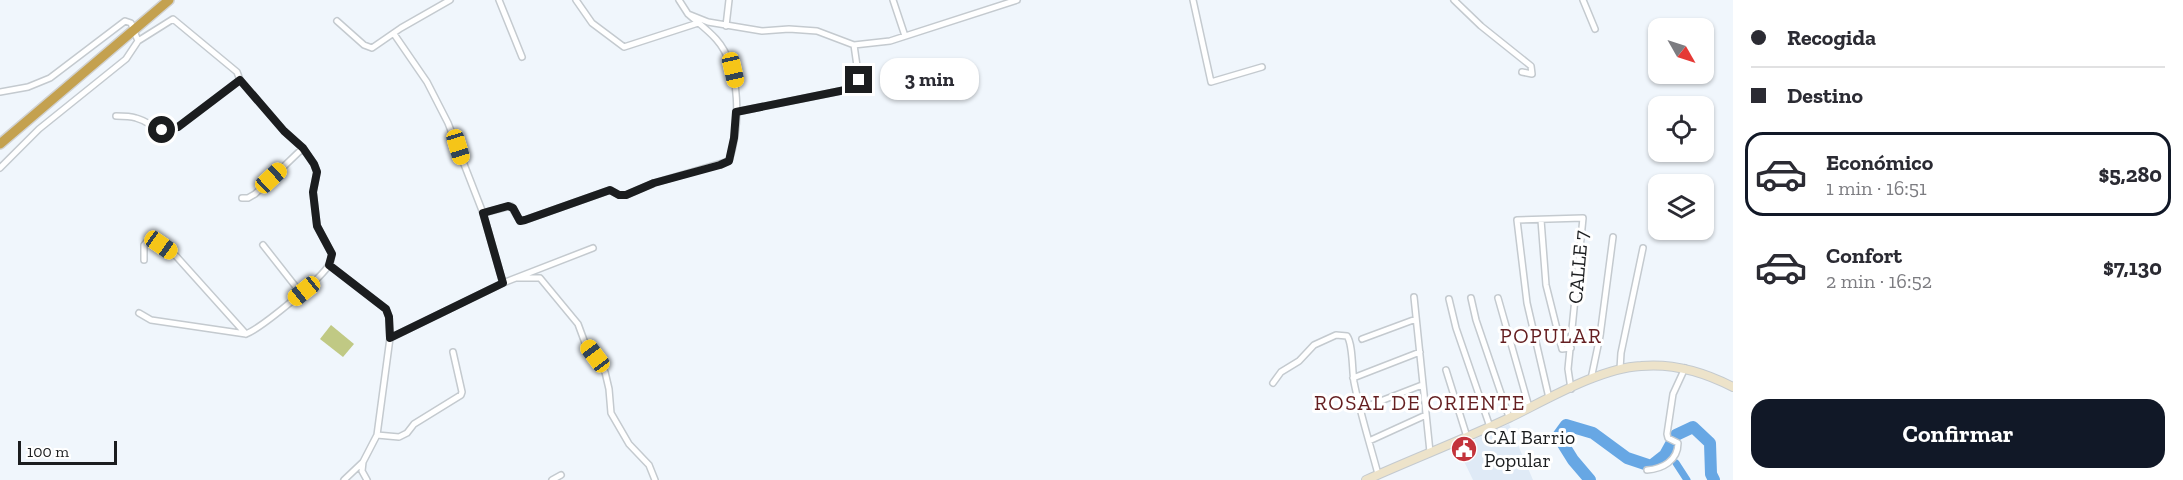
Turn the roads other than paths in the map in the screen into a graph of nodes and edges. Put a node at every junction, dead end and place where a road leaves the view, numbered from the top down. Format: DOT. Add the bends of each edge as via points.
graph roads {
  1 [pos="169,0"];
  2 [pos="450,0"];
  3 [pos="499,0"];
  4 [pos="576,0"];
  5 [pos="679,0"];
  6 [pos="729,0"];
  7 [pos="893,0"];
  8 [pos="1017,0"];
  9 [pos="1193,0"];
  10 [pos="1454,0"];
  11 [pos="1583,0"];
  12 [pos="688,14"];
  13 [pos="337,21"];
  14 [pos="698,23"];
  15 [pos="726,26"];
  16 [pos="1595,29"];
  17 [pos="134,30"];
  18 [pos="394,34"];
  19 [pos="905,36"];
  20 [pos="138,41"];
  21 [pos="854,45"];
  22 [pos="522,57"];
  23 [pos="1262,67"];
  24 [pos="1522,72"];
  25 [pos="240,80"];
  26 [pos="0,92"];
  27 [pos="736,112"];
  28 [pos="116,116"];
  29 [pos="0,144"];
  30 [pos="303,148"];
  31 [pos="0,168"];
  32 [pos="242,198"];
  33 [pos="483,213"];
  34 [pos="1541,220"];
  35 [pos="1613,237"];
  36 [pos="263,245"];
  37 [pos="593,248"];
  38 [pos="1643,248"];
  39 [pos="144,260"];
  40 [pos="329,265"];
  41 [pos="517,278"];
  42 [pos="503,283"];
  43 [pos="304,291"];
  44 [pos="1414,297"];
  45 [pos="1471,298"];
  46 [pos="1498,298"];
  47 [pos="1449,299"];
  48 [pos="139,313"];
  49 [pos="1416,319"];
  50 [pos="246,334"];
  51 [pos="390,338"];
  52 [pos="1362,339"];
  53 [pos="1571,348"];
  54 [pos="453,352"];
  55 [pos="1420,352"];
  56 [pos="1685,368"];
  57 [pos="1620,369"];
  58 [pos="1446,370"];
  59 [pos="1353,378"];
  60 [pos="1591,379"];
  61 [pos="1274,383"];
  62 [pos="1422,385"];
  63 [pos="1733,387"];
  64 [pos="1571,388"];
  65 [pos="1549,398"];
  66 [pos="1529,407"];
  67 [pos="1360,409"];
  68 [pos="1426,415"];
  69 [pos="1509,417"];
  70 [pos="1490,427"];
  71 [pos="377,435"];
  72 [pos="1467,437"];
  73 [pos="1369,441"];
  74 [pos="1430,452"];
  75 [pos="363,462"];
  76 [pos="1647,470"];
  77 [pos="1378,474"];
  78 [pos="561,475"];
  79 [pos="344,480"];
  80 [pos="367,480"];
  81 [pos="552,480"];
  82 [pos="656,480"];
  83 [pos="1366,480"];
  1 -- 17 [label="highway"];
  2 -- 18 [label="street"];
  3 -- 22 [label="street"];
  4 -- 14 [label="street" via="592,23 624,47"];
  5 -- 12 [label="street"];
  6 -- 15 [label="street"];
  7 -- 19 [label="street"];
  8 -- 19 [label="street"];
  9 -- 23 [label="street" via="1211,82"];
  10 -- 24 [label="street" via="1531,66 1532,74"];
  11 -- 16 [label="street"];
  12 -- 14 [label="street"];
  12 -- 15 [label="street"];
  13 -- 18 [label="street" via="372,48"];
  14 -- 27 [label="street" via="717,40 733,70"];
  15 -- 21 [label="street" via="762,31 817,31"];
  17 -- 20 [label="street"];
  17 -- 26 [label="street" via="125,21 50,78"];
  17 -- 29 [label="highway"];
  18 -- 33 [label="street" via="438,100"];
  19 -- 21 [label="street"];
  20 -- 25 [label="street" via="173,19 231,66"];
  20 -- 31 [label="street" via="126,59 39,129"];
  21 -- 27 [label="street" via="859,80 850,89"];
  25 -- 28 [label="street" via="170,130 152,128 139,118"];
  25 -- 30 [label="street"];
  27 -- 33 [label="street" via="729,161 720,165 626,195 610,190 525,220 520,221 508,206"];
  30 -- 32 [label="street" via="255,194"];
  30 -- 40 [label="street" via="317,172 313,192 317,226 332,254"];
  33 -- 42 [label="street"];
  34 -- 53 [label="street" via="1546,285 1554,323 1562,349"];
  34 -- 53 [label="street, CALLE 7" via="1583,218"];
  34 -- 65 [label="street" via="1517,220 1527,303"];
  35 -- 60 [label="street"];
  36 -- 43 [label="street" via="296,287"];
  37 -- 41 [label="street"];
  38 -- 57 [label="street"];
  39 -- 50 [label="street" via="144,245 149,239 176,256"];
  40 -- 43 [label="street"];
  40 -- 51 [label="street" via="386,309"];
  41 -- 42 [label="street"];
  41 -- 82 [label="street" via="540,278 578,324 585,343 605,372 611,413"];
  42 -- 51 [label="street"];
  43 -- 50 [label="street"];
  44 -- 49 [label="street"];
  45 -- 69 [label="street"];
  46 -- 66 [label="street"];
  47 -- 70 [label="street"];
  48 -- 50 [label="street" via="151,320"];
  49 -- 52 [label="street"];
  49 -- 55 [label="street"];
  51 -- 71 [label="street"];
  53 -- 64 [label="street, CALLE 7"];
  54 -- 71 [label="street" via="460,395 399,437"];
  55 -- 59 [label="street"];
  55 -- 62 [label="street"];
  56 -- 57 [label="main road"];
  56 -- 63 [label="main road"];
  56 -- 76 [label="street" via="1672,394 1667,434 1678,448 1673,459 1660,469"];
  57 -- 60 [label="main road"];
  58 -- 72 [label="street"];
  59 -- 61 [label="street" via="1351,343 1341,334 1314,345 1281,372"];
  59 -- 67 [label="street"];
  60 -- 64 [label="main road"];
  62 -- 67 [label="street"];
  62 -- 68 [label="street"];
  64 -- 65 [label="main road"];
  65 -- 66 [label="main road"];
  66 -- 69 [label="main road"];
  67 -- 73 [label="street"];
  68 -- 73 [label="street"];
  68 -- 74 [label="street"];
  69 -- 70 [label="main road"];
  70 -- 72 [label="main road"];
  71 -- 75 [label="street"];
  72 -- 74 [label="main road"];
  73 -- 77 [label="street"];
  74 -- 77 [label="main road"];
  75 -- 79 [label="street"];
  75 -- 80 [label="street"];
  77 -- 83 [label="main road"];
  78 -- 81 [label="street"];
}
